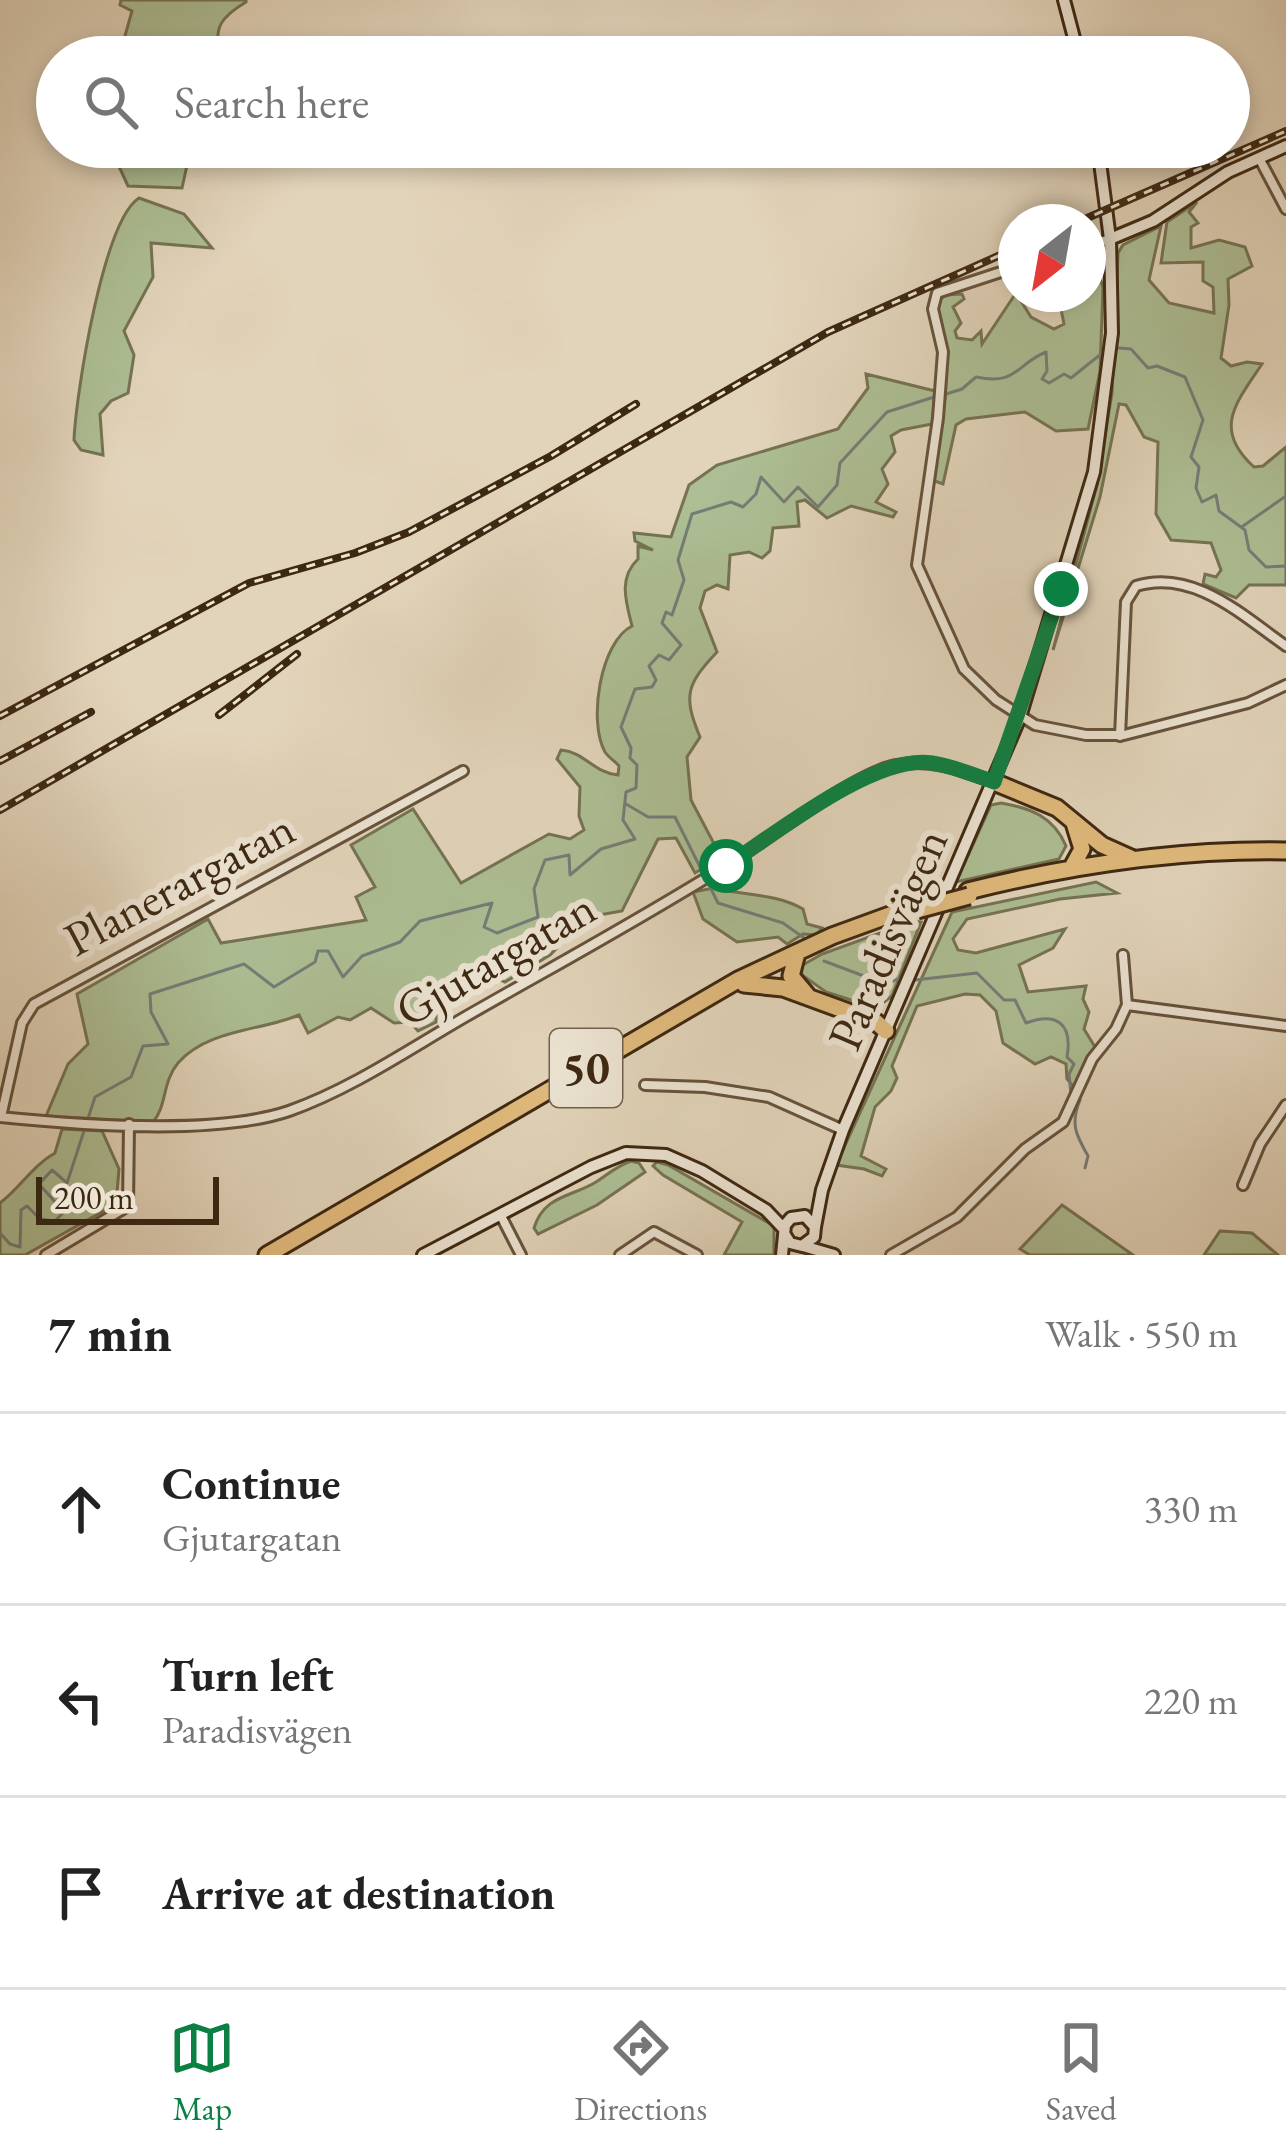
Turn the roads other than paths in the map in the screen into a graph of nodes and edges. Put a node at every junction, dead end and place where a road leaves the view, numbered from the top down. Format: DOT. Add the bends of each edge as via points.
graph roads {
  1 [pos="1064,0"];
  2 [pos="1073,36"];
  3 [pos="1286,146"];
  4 [pos="1259,158"];
  5 [pos="1250,162"];
  6 [pos="1101,168"];
  7 [pos="1237,168"];
  8 [pos="1286,209"];
  9 [pos="1110,239"];
  10 [pos="1106,240"];
  11 [pos="998,273"];
  12 [pos="1286,646"];
  13 [pos="1286,686"];
  14 [pos="1019,717"];
  15 [pos="1120,736"];
  16 [pos="464,772"];
  17 [pos="994,782"];
  18 [pos="1072,820"];
  19 [pos="1286,854"];
  20 [pos="1133,859"];
  21 [pos="1071,869"];
  22 [pos="969,894"];
  23 [pos="917,907"];
  24 [pos="1123,955"];
  25 [pos="796,957"];
  26 [pos="744,984"];
  27 [pos="809,997"];
  28 [pos="1127,1005"];
  29 [pos="1286,1026"];
  30 [pos="886,1031"];
  31 [pos="646,1085"];
  32 [pos="1286,1105"];
  33 [pos="0,1117"];
  34 [pos="129,1124"];
  35 [pos="844,1130"];
  36 [pos="826,1178"];
  37 [pos="1244,1185"];
  38 [pos="757,1204"];
  39 [pos="501,1216"];
  40 [pos="798,1216"];
  41 [pos="815,1230"];
  42 [pos="785,1232"];
  43 [pos="801,1246"];
  44 [pos="833,1254"];
  45 [pos="46,1255"];
  46 [pos="267,1255"];
  47 [pos="279,1255"];
  48 [pos="423,1255"];
  49 [pos="521,1255"];
  50 [pos="620,1255"];
  51 [pos="697,1255"];
  52 [pos="784,1255"];
  53 [pos="890,1255"];
  1 -- 2 [label="street"];
  3 -- 4 [label="street"];
  4 -- 5 [label="street"];
  4 -- 8 [label="street"];
  6 -- 9 [label="street, Paradisvägen"];
  7 -- 9 [label="street"];
  9 -- 10 [label="street"];
  9 -- 14 [label="street, Paradisvägen" via="1102,434"];
  11 -- 14 [label="street" via="937,293 943,352 917,565 964,669"];
  12 -- 15 [label="street" via="1207,591 1136,586 1126,602"];
  13 -- 15 [label="street"];
  14 -- 15 [label="street" via="1059,732"];
  14 -- 17 [label="street, Paradisvägen"];
  16 -- 33 [label="street, Planerargatan" via="34,1004 22,1023"];
  17 -- 18 [label="highway"];
  17 -- 30 [label="street, Paradisvägen"];
  17 -- 34 [label="street, Gjutargatan" via="928,762 892,765 323,1098 241,1123"];
  18 -- 20 [label="highway"];
  18 -- 21 [label="highway" via="1082,849"];
  19 -- 20 [label="highway, 50"];
  19 -- 22 [label="highway, 50" via="1126,865"];
  20 -- 21 [label="highway, 50"];
  21 -- 22 [label="highway, 50"];
  22 -- 23 [label="highway, 50, bridge"];
  23 -- 25 [label="highway, 50"];
  23 -- 46 [label="highway, 50" via="739,980"];
  24 -- 28 [label="street"];
  25 -- 26 [label="highway, 50"];
  25 -- 27 [label="highway" via="791,976"];
  26 -- 27 [label="highway"];
  26 -- 47 [label="highway, 50"];
  27 -- 30 [label="highway"];
  28 -- 29 [label="street"];
  28 -- 53 [label="street" via="1063,1122 957,1217"];
  30 -- 35 [label="street, Paradisvägen"];
  31 -- 35 [label="street" via="769,1097"];
  32 -- 37 [label="street"];
  33 -- 34 [label="street, Gjutargatan"];
  34 -- 45 [label="street" via="128,1206"];
  35 -- 36 [label="street, Paradisvägen"];
  36 -- 40 [label="street, Paradisvägen"];
  36 -- 41 [label="street, Paradisvägen"];
  38 -- 39 [label="street" via="666,1155 626,1153"];
  38 -- 40 [label="street"];
  38 -- 42 [label="street"];
  39 -- 48 [label="street"];
  39 -- 49 [label="street"];
  40 -- 41 [label="street"];
  40 -- 42 [label="street"];
  41 -- 43 [label="street"];
  41 -- 44 [label="street"];
  42 -- 43 [label="street"];
  42 -- 52 [label="street"];
  43 -- 44 [label="street"];
  43 -- 52 [label="street"];
  50 -- 51 [label="street" via="654,1232"];
}
